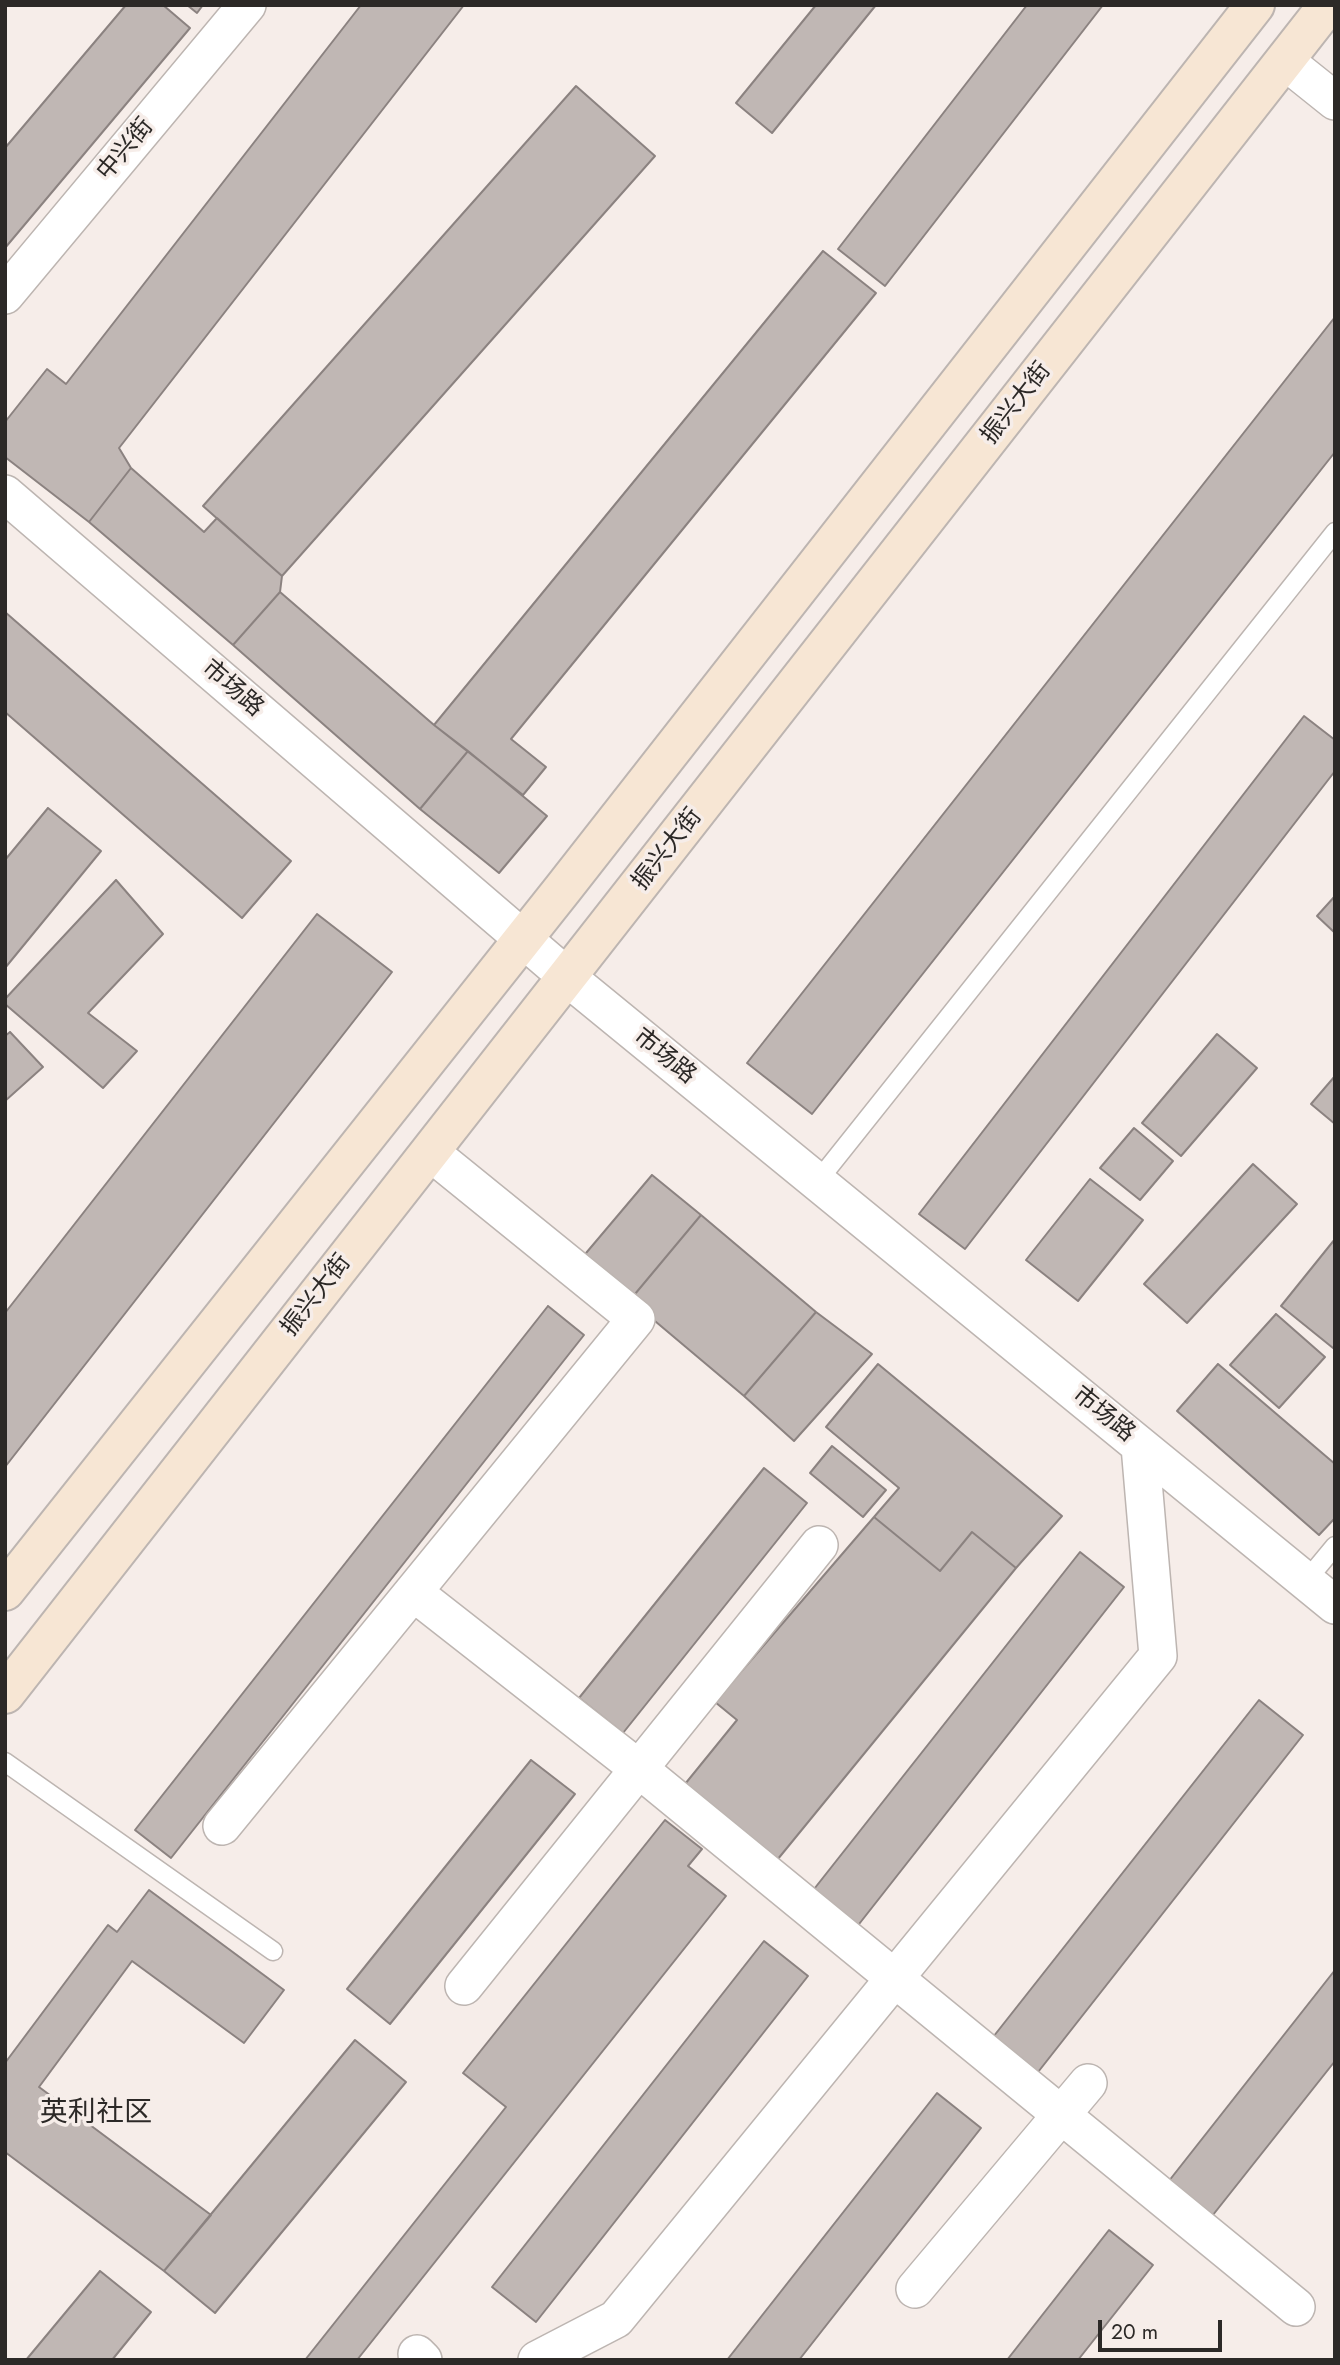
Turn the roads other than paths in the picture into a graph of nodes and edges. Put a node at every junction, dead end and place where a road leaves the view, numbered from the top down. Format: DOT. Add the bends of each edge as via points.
graph roads {
  1 [pos="247,5"];
  2 [pos="1255,5"];
  3 [pos="1328,5"];
  4 [pos="1285,61"];
  5 [pos="1335,101"];
  6 [pos="5,295"];
  7 [pos="5,494"];
  8 [pos="1335,532"];
  9 [pos="523,939"];
  10 [pos="568,978"];
  11 [pos="430,1152"];
  12 [pos="817,1182"];
  13 [pos="1140,1446"];
  14 [pos="819,1545"];
  15 [pos="1335,1546"];
  16 [pos="1306,1581"];
  17 [pos="5,1591"];
  18 [pos="413,1592"];
  19 [pos="1335,1605"];
  20 [pos="5,1694"];
  21 [pos="5,1762"];
  22 [pos="639,1769"];
  23 [pos="222,1826"];
  24 [pos="273,1951"];
  25 [pos="894,1979"];
  26 [pos="464,1986"];
  27 [pos="1088,2083"];
  28 [pos="1061,2116"];
  29 [pos="915,2289"];
  30 [pos="1296,2307"];
  31 [pos="537,2360"];
  1 -- 6 [label="street, 中兴街"];
  2 -- 9 [label="street"];
  3 -- 4 [label="street, 振兴大街"];
  4 -- 5 [label="street"];
  4 -- 10 [label="street, 振兴大街"];
  7 -- 9 [label="street, 市场路"];
  8 -- 12 [label="lane"];
  9 -- 10 [label="street, 市场路"];
  9 -- 17 [label="street"];
  10 -- 11 [label="street, 振兴大街"];
  10 -- 12 [label="street, 市场路"];
  11 -- 18 [label="street" via="636,1319"];
  11 -- 20 [label="street, 振兴大街"];
  12 -- 13 [label="street, 市场路"];
  13 -- 16 [label="street, 市场路"];
  13 -- 25 [label="street" via="1158,1656"];
  14 -- 22 [label="street"];
  15 -- 16 [label="lane"];
  16 -- 19 [label="street, 市场路"];
  18 -- 22 [label="street"];
  18 -- 23 [label="street"];
  21 -- 24 [label="lane"];
  22 -- 25 [label="street"];
  22 -- 26 [label="street"];
  25 -- 28 [label="street"];
  25 -- 31 [label="street" via="616,2319"];
  27 -- 28 [label="street"];
  28 -- 29 [label="street"];
  28 -- 30 [label="street"];
}
